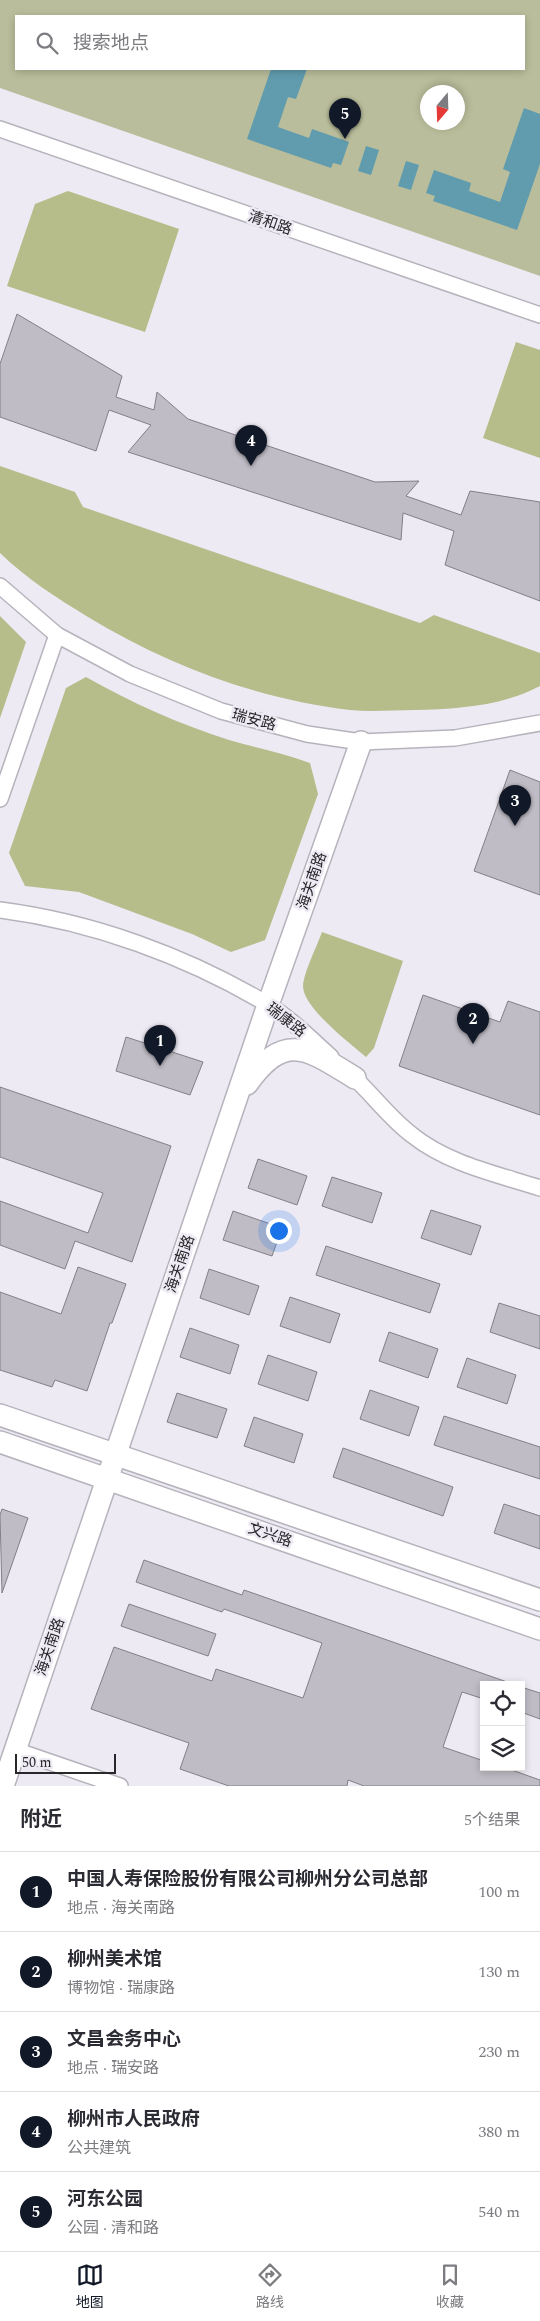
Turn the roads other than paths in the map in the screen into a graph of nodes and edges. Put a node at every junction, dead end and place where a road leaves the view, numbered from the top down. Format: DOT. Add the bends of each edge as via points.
graph roads {
  1 [pos="0,130"];
  2 [pos="540,315"];
  3 [pos="0,586"];
  4 [pos="57,635"];
  5 [pos="540,723"];
  6 [pos="361,742"];
  7 [pos="0,799"];
  8 [pos="0,910"];
  9 [pos="268,1005"];
  10 [pos="355,1078"];
  11 [pos="235,1101"];
  12 [pos="540,1188"];
  13 [pos="0,1415"];
  14 [pos="0,1442"];
  15 [pos="116,1455"];
  16 [pos="108,1479"];
  17 [pos="540,1600"];
  18 [pos="540,1629"];
  19 [pos="15,1750"];
  20 [pos="3,1786"];
  21 [pos="120,1786"];
  1 -- 2 [label="street, 清和路"];
  3 -- 4 [label="street, 瑞安路"];
  4 -- 6 [label="street, 瑞安路" via="130,674 221,711 308,734"];
  4 -- 7 [label="street"];
  5 -- 6 [label="street, 瑞安路" via="456,738"];
  6 -- 9 [label="street, 海关南路"];
  8 -- 9 [label="street, 瑞康路" via="44,916 132,940 203,971"];
  9 -- 10 [label="street, 瑞康路"];
  9 -- 11 [label="street, 海关南路"];
  10 -- 11 [label="street" via="313,1054 298,1050 282,1052 264,1062"];
  10 -- 12 [label="street, 瑞康路" via="393,1119 425,1145 455,1160"];
  11 -- 15 [label="street, 海关南路"];
  13 -- 15 [label="street, 文兴路"];
  14 -- 16 [label="street, 文兴路"];
  15 -- 16 [label="street, 海关南路"];
  15 -- 17 [label="street, 文兴路"];
  16 -- 18 [label="street, 文兴路"];
  16 -- 19 [label="street, 海关南路"];
  19 -- 20 [label="street, 海关南路"];
  19 -- 21 [label="street"];
}
